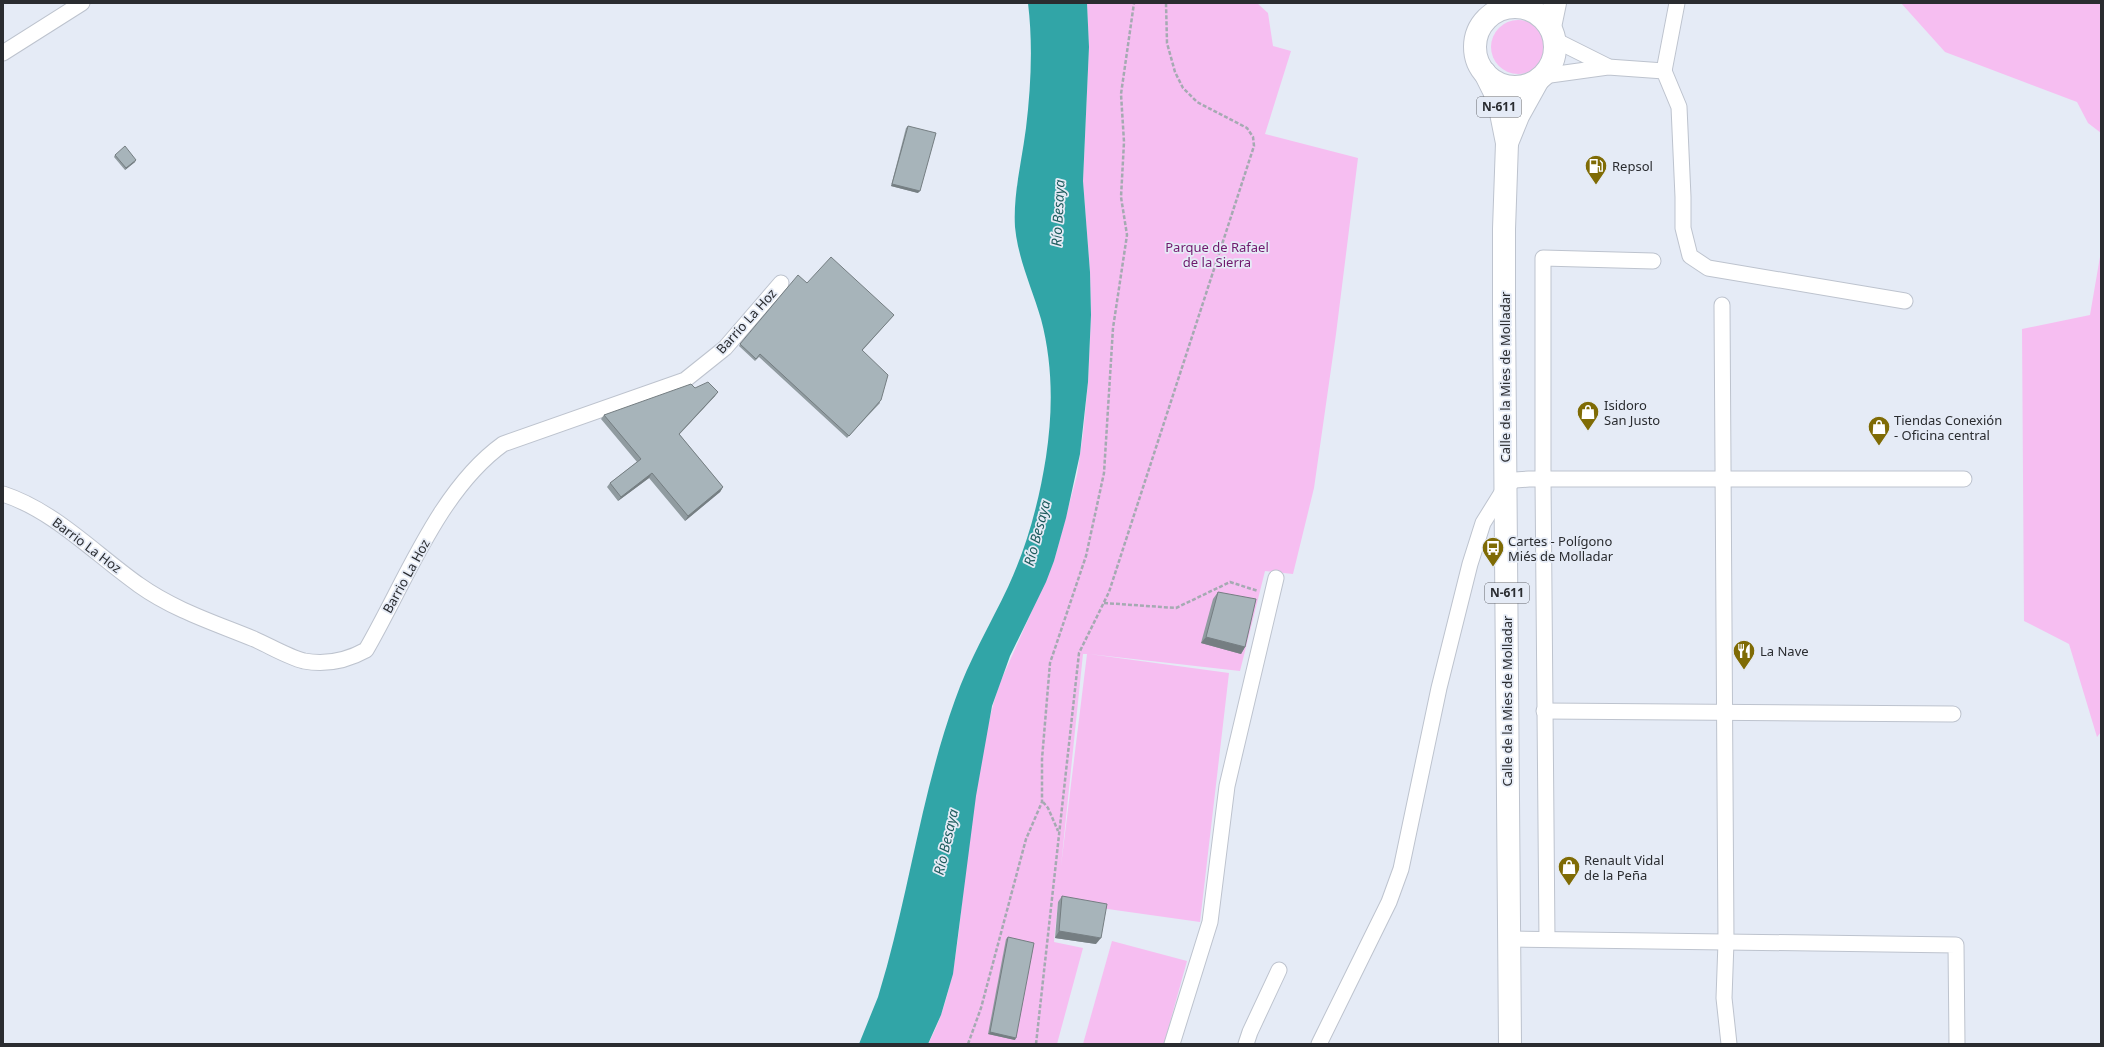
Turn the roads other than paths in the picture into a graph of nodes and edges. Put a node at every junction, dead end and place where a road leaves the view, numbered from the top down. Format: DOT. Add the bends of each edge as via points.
graph roads {
  1 [pos="82,3"];
  2 [pos="1480,3"];
  3 [pos="1676,3"];
  4 [pos="1507,6"];
  5 [pos="1550,19"];
  6 [pos="1481,26"];
  7 [pos="3,53"];
  8 [pos="1608,66"];
  9 [pos="1664,71"];
  10 [pos="1485,73"];
  11 [pos="1541,78"];
  12 [pos="1507,143"];
  13 [pos="1653,261"];
  14 [pos="780,283"];
  15 [pos="1905,301"];
  16 [pos="1722,306"];
  17 [pos="1543,479"];
  18 [pos="1723,479"];
  19 [pos="1964,479"];
  20 [pos="1506,486"];
  21 [pos="3,494"];
  22 [pos="1276,578"];
  23 [pos="1544,711"];
  24 [pos="1725,712"];
  25 [pos="1953,714"];
  26 [pos="1509,939"];
  27 [pos="1547,939"];
  28 [pos="1726,942"];
  29 [pos="1279,970"];
  30 [pos="1172,1044"];
  31 [pos="1246,1044"];
  32 [pos="1319,1044"];
  33 [pos="1510,1044"];
  34 [pos="1729,1044"];
  35 [pos="1958,1044"];
  1 -- 7 [label="street"];
  2 -- 6 [label="highway"];
  3 -- 9 [label="street"];
  4 -- 5 [label="highway, N-611" via="1531,10"];
  4 -- 6 [label="highway, N-611"];
  5 -- 8 [label="street"];
  5 -- 11 [label="highway, N-611" via="1554,60"];
  6 -- 10 [label="highway, N-611" via="1475,50"];
  8 -- 9 [label="street"];
  8 -- 11 [label="street"];
  9 -- 15 [label="street" via="1679,107 1683,228 1690,256 1708,268"];
  10 -- 11 [label="highway, N-611" via="1506,86 1523,86"];
  10 -- 12 [label="highway, Calle de la Mies de Molladar / N-611" via="1501,113"];
  11 -- 12 [label="highway, Calle de la Mies de Molladar / N-611" via="1518,116"];
  12 -- 20 [label="highway, Calle de la Mies de Molladar / N-611" via="1504,229"];
  13 -- 17 [label="street" via="1543,258"];
  14 -- 21 [label="street, Barrio La Hoz" via="725,348 685,380 503,444 485,456 448,503 366,650 351,658 327,662 304,661 182,611 140,586 44,513"];
  16 -- 18 [label="street"];
  17 -- 18 [label="street"];
  17 -- 20 [label="street" via="1515,480"];
  17 -- 23 [label="street"];
  18 -- 19 [label="street"];
  18 -- 24 [label="street"];
  20 -- 26 [label="highway, Calle de la Mies de Molladar / N-611"];
  20 -- 32 [label="street" via="1483,523 1470,564 1439,688 1401,868 1389,902"];
  22 -- 30 [label="street" via="1227,786 1210,922"];
  23 -- 24 [label="street"];
  23 -- 27 [label="street"];
  24 -- 25 [label="street"];
  24 -- 28 [label="street"];
  26 -- 27 [label="street"];
  26 -- 33 [label="highway, Calle de la Mies de Molladar / N-611"];
  27 -- 28 [label="street"];
  28 -- 34 [label="street" via="1724,998"];
  28 -- 35 [label="street" via="1956,945"];
  29 -- 31 [label="street"];
}
